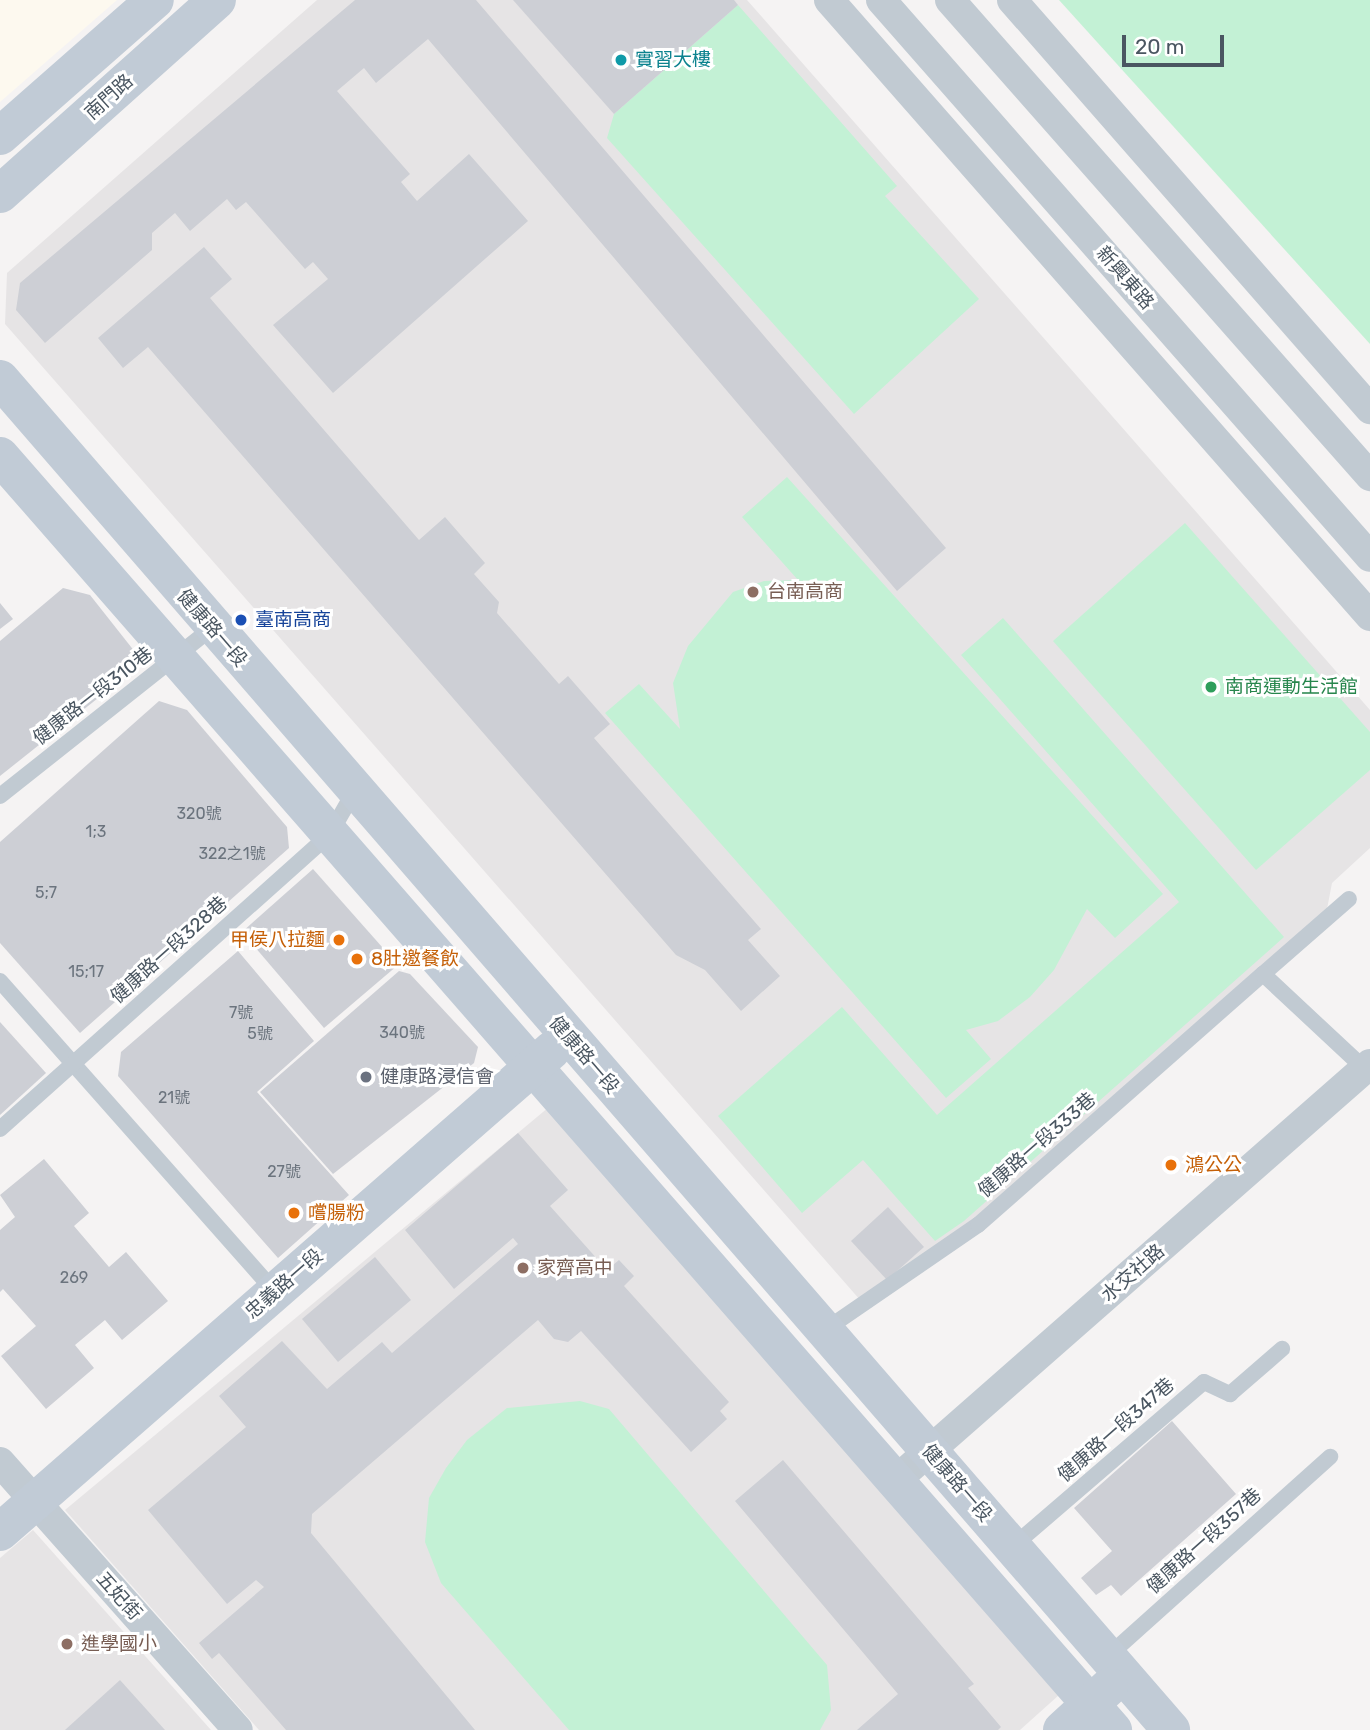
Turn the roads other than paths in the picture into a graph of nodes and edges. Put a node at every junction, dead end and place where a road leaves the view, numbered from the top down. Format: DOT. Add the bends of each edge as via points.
graph roads {
  1 [pos="155,0"];
  2 [pos="217,0"];
  3 [pos="829,0"];
  4 [pos="881,0"];
  5 [pos="950,0"];
  6 [pos="1012,0"];
  7 [pos="0,136"];
  8 [pos="0,194"];
  9 [pos="0,379"];
  10 [pos="1370,409"];
  11 [pos="5,471"];
  12 [pos="1370,476"];
  13 [pos="1370,557"];
  14 [pos="1370,615"];
  15 [pos="212,628"];
  16 [pos="176,658"];
  17 [pos="354,792"];
  18 [pos="0,796"];
  19 [pos="330,834"];
  20 [pos="1349,899"];
  21 [pos="1263,974"];
  22 [pos="0,981"];
  23 [pos="568,1036"];
  24 [pos="74,1064"];
  25 [pos="534,1066"];
  26 [pos="1368,1067"];
  27 [pos="0,1129"];
  28 [pos="275,1292"];
  29 [pos="825,1330"];
  30 [pos="1282,1349"];
  31 [pos="929,1451"];
  32 [pos="1330,1457"];
  33 [pos="0,1462"];
  34 [pos="895,1481"];
  35 [pos="35,1501"];
  36 [pos="0,1532"];
  37 [pos="1012,1547"];
  38 [pos="1115,1666"];
  39 [pos="1101,1717"];
  40 [pos="238,1730"];
  41 [pos="1062,1730"];
  42 [pos="1171,1730"];
  1 -- 7 [label="street"];
  2 -- 8 [label="street, 南門路"];
  3 -- 14 [label="street"];
  4 -- 13 [label="street, 新興東路"];
  5 -- 12 [label="street"];
  6 -- 10 [label="street"];
  9 -- 15 [label="street, 健康路一段"];
  11 -- 16 [label="street"];
  15 -- 16 [label="lane, 健康路一段310巷"];
  15 -- 17 [label="street, 健康路一段"];
  16 -- 18 [label="lane, 健康路一段310巷"];
  16 -- 19 [label="street"];
  17 -- 19 [label="lane, 健康路一段328巷"];
  17 -- 23 [label="street, 健康路一段"];
  19 -- 24 [label="lane, 健康路一段328巷"];
  19 -- 25 [label="street"];
  20 -- 21 [label="lane, 健康路一段333巷"];
  21 -- 26 [label="lane"];
  21 -- 29 [label="lane, 健康路一段333巷" via="978,1225"];
  22 -- 24 [label="lane"];
  23 -- 25 [label="street, 忠義路一段"];
  23 -- 29 [label="street, 健康路一段"];
  24 -- 27 [label="lane, 健康路一段328巷"];
  24 -- 28 [label="lane"];
  25 -- 28 [label="street, 忠義路一段"];
  25 -- 34 [label="street"];
  26 -- 31 [label="street, 水交社路"];
  28 -- 35 [label="street, 忠義路一段"];
  29 -- 31 [label="street, 健康路一段"];
  30 -- 37 [label="lane, 健康路一段347巷" via="1230,1394 1204,1382"];
  31 -- 34 [label="street, 水交社路"];
  31 -- 37 [label="street, 健康路一段"];
  32 -- 38 [label="lane, 健康路一段357巷"];
  33 -- 35 [label="street, 五妃街"];
  34 -- 39 [label="street"];
  35 -- 36 [label="street, 忠義路一段"];
  35 -- 40 [label="street, 五妃街"];
  37 -- 38 [label="street, 健康路一段"];
  38 -- 39 [label="street"];
  38 -- 42 [label="street, 健康路一段"];
  39 -- 41 [label="street"];
}
